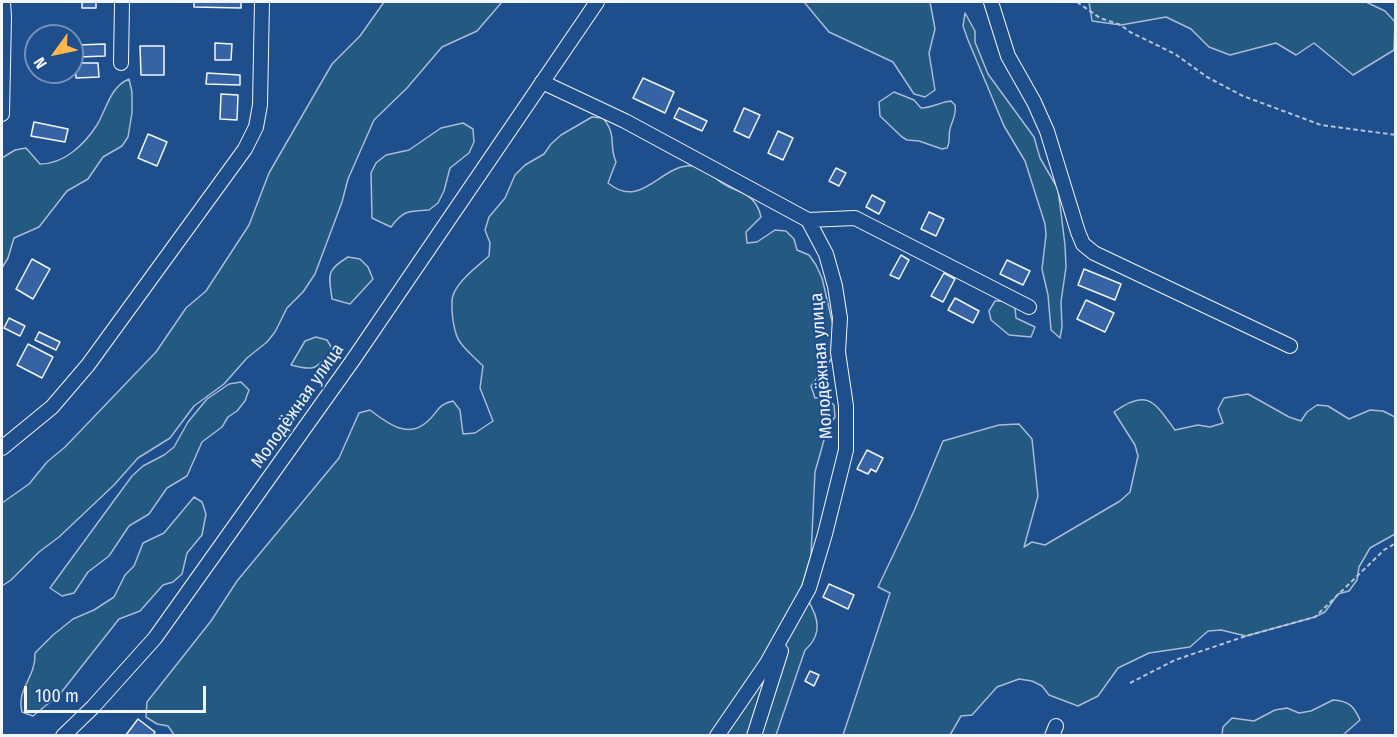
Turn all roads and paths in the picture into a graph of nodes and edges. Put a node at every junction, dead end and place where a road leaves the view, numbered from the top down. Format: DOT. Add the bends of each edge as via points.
graph roads {
  1 [pos="3,2"];
  2 [pos="122,2"];
  3 [pos="262,2"];
  4 [pos="597,2"];
  5 [pos="991,2"];
  6 [pos="1077,2"];
  7 [pos="121,63"];
  8 [pos="542,82"];
  9 [pos="2,114"];
  10 [pos="1395,135"];
  11 [pos="808,220"];
  12 [pos="1029,306"];
  13 [pos="1290,346"];
  14 [pos="2,448"];
  15 [pos="1395,543"];
  16 [pos="790,623"];
  17 [pos="1130,683"];
  18 [pos="63,735"];
  19 [pos="717,735"];
  20 [pos="754,735"];
  1 -- 9 [label="street"];
  2 -- 7 [label="street"];
  3 -- 14 [label="street" via="260,105 256,128 245,149 88,365 52,407"];
  4 -- 8 [label="street, Молодёжная улица"];
  5 -- 13 [label="street" via="1008,56 1047,131 1083,244 1094,253"];
  6 -- 10 [label="path" via="1100,18 1175,54 1243,96 1321,125"];
  8 -- 11 [label="street" via="625,121"];
  8 -- 18 [label="street, Молодёжная улица" via="353,360 155,638"];
  11 -- 12 [label="street" via="855,218"];
  11 -- 16 [label="street, Молодёжная улица" via="826,255 835,286 840,318 838,352 846,405 846,450 809,588"];
  15 -- 17 [label="path" via="1315,617 1175,660"];
  16 -- 19 [label="street, Молодёжная улица" via="768,663"];
  16 -- 20 [label="street"];
}
